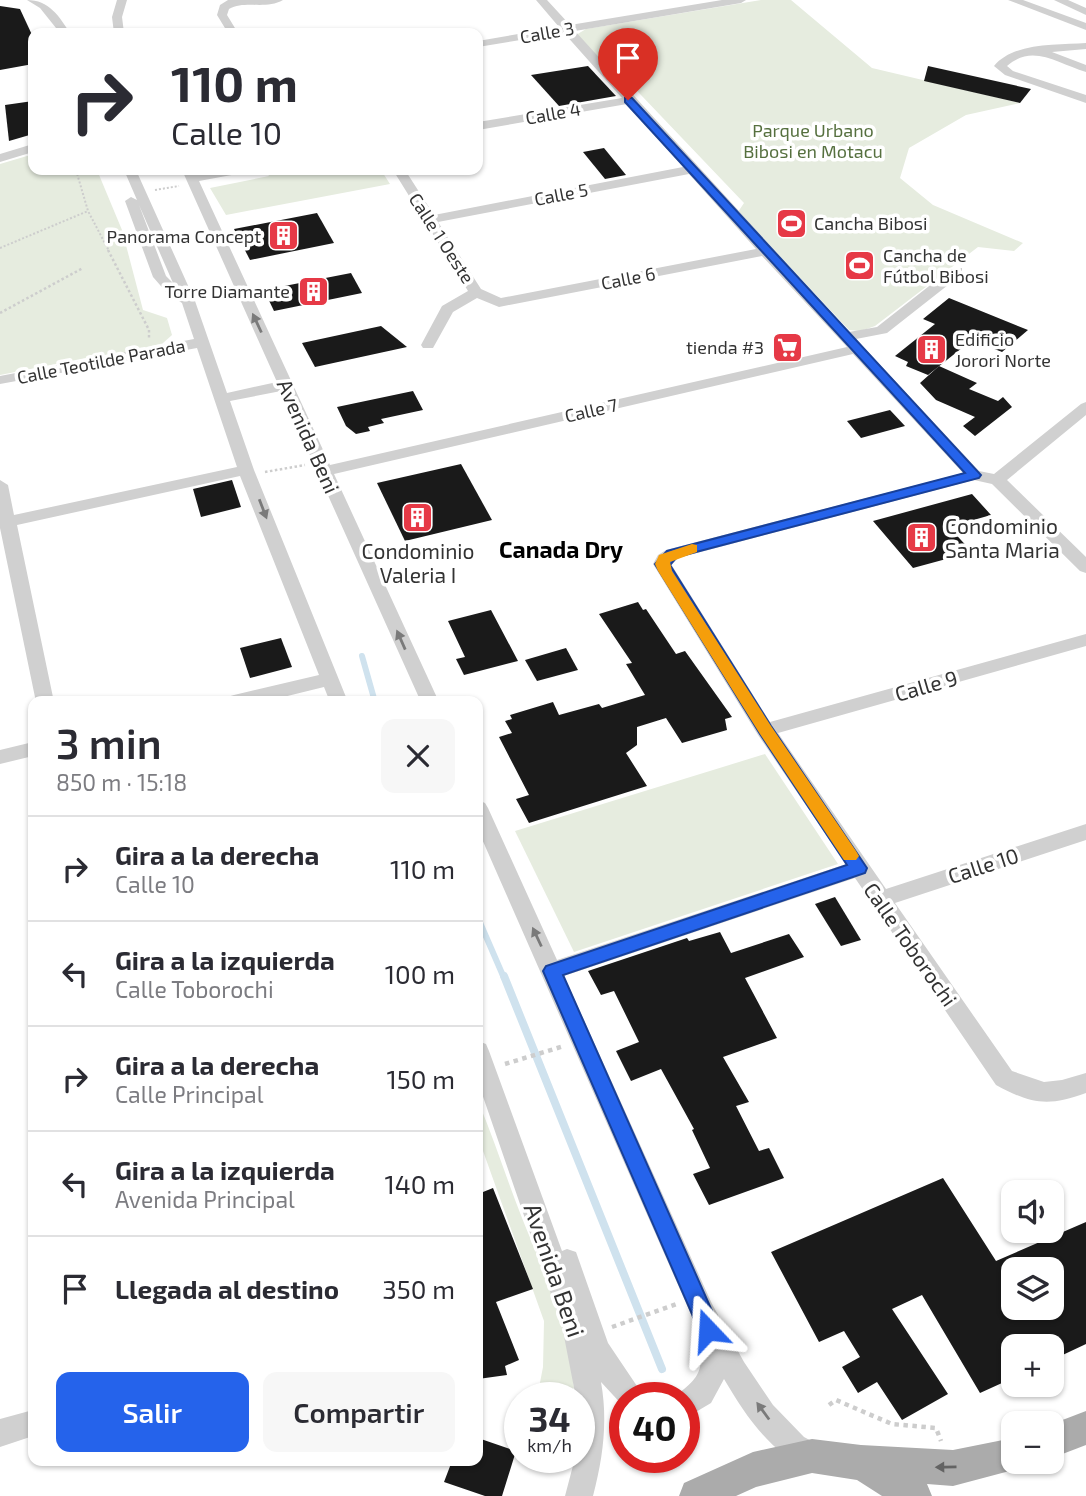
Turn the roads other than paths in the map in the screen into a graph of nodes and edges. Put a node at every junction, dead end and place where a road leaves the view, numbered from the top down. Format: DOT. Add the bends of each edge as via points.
graph roads {
  1 [pos="32,0"];
  2 [pos="122,0"];
  3 [pos="278,0"];
  4 [pos="541,0"];
  5 [pos="741,0"];
  6 [pos="1013,0"];
  7 [pos="1059,0"];
  8 [pos="1086,12"];
  9 [pos="1086,27"];
  10 [pos="61,28"];
  11 [pos="118,28"];
  12 [pos="230,28"];
  13 [pos="565,29"];
  14 [pos="483,43"];
  15 [pos="1086,46"];
  16 [pos="1040,51"];
  17 [pos="1086,69"];
  18 [pos="1086,99"];
  19 [pos="628,100"];
  20 [pos="483,125"];
  21 [pos="28,150"];
  22 [pos="0,158"];
  23 [pos="693,169"];
  24 [pos="123,175"];
  25 [pos="132,175"];
  26 [pos="402,175"];
  27 [pos="188,178"];
  28 [pos="429,219"];
  29 [pos="765,251"];
  30 [pos="957,271"];
  31 [pos="476,292"];
  32 [pos="491,300"];
  33 [pos="188,301"];
  34 [pos="845,337"];
  35 [pos="203,342"];
  36 [pos="428,345"];
  37 [pos="857,349"];
  38 [pos="0,380"];
  39 [pos="286,385"];
  40 [pos="223,398"];
  41 [pos="1086,407"];
  42 [pos="324,467"];
  43 [pos="248,472"];
  44 [pos="974,475"];
  45 [pos="997,480"];
  46 [pos="0,485"];
  47 [pos="5,522"];
  48 [pos="1086,567"];
  49 [pos="1086,640"];
  50 [pos="330,679"];
  51 [pos="44,696"];
  52 [pos="259,696"];
  53 [pos="337,696"];
  54 [pos="426,696"];
  55 [pos="765,730"];
  56 [pos="28,750"];
  57 [pos="0,757"];
  58 [pos="483,819"];
  59 [pos="1086,832"];
  60 [pos="859,868"];
  61 [pos="880,899"];
  62 [pos="552,971"];
  63 [pos="483,1071"];
  64 [pos="1086,1083"];
  65 [pos="492,1107"];
  66 [pos="692,1308"];
  67 [pos="617,1382"];
  68 [pos="700,1393"];
  69 [pos="28,1425"];
  70 [pos="1086,1428"];
  71 [pos="0,1433"];
  72 [pos="1064,1436"];
  73 [pos="812,1456"];
  74 [pos="1001,1458"];
  75 [pos="861,1463"];
  76 [pos="579,1496"];
  77 [pos="698,1496"];
  78 [pos="914,1496"];
  1 -- 10 [label="street" via="44,6"];
  2 -- 11 [label="street"];
  3 -- 12 [label="street" via="236,0 224,7 222,15"];
  4 -- 13 [label="street"];
  5 -- 13 [label="street, Calle 3"];
  6 -- 9 [label="street"];
  7 -- 8 [label="street"];
  13 -- 14 [label="street, Calle 3"];
  13 -- 19 [label="street"];
  15 -- 16 [label="street"];
  16 -- 17 [label="street"];
  16 -- 18 [label="street" via="1007,58 1000,66 1009,74"];
  19 -- 20 [label="street, Calle 4"];
  19 -- 23 [label="street"];
  21 -- 22 [label="street"];
  23 -- 28 [label="street, Calle 5"];
  23 -- 29 [label="street"];
  24 -- 33 [label="street" via="160,277"];
  25 -- 33 [label="street"];
  26 -- 28 [label="street, Calle 1 Oeste"];
  39 -- 27 [label="street, Avenida Beni, one-way"];
  28 -- 31 [label="street, Calle 1 Oeste"];
  29 -- 32 [label="street, Calle 6" via="506,302"];
  29 -- 34 [label="street"];
  30 -- 34 [label="street" via="881,330"];
  31 -- 32 [label="street, Calle 1 Oeste"];
  31 -- 36 [label="street" via="447,309"];
  33 -- 35 [label="street"];
  34 -- 37 [label="street"];
  35 -- 38 [label="street, Calle Teotilde Parada"];
  35 -- 40 [label="street"];
  37 -- 42 [label="street, Calle 7"];
  37 -- 44 [label="street"];
  39 -- 40 [label="street"];
  39 -- 42 [label="street, Avenida Beni"];
  40 -- 43 [label="street"];
  41 -- 45 [label="street"];
  54 -- 42 [label="street, Avenida Beni, one-way"];
  43 -- 47 [label="street"];
  43 -- 50 [label="street, one-way"];
  44 -- 45 [label="street"];
  44 -- 55 [label="street, Calle Toborochi" via="672,554 662,564"];
  45 -- 48 [label="street"];
  46 -- 47 [label="street"];
  47 -- 51 [label="street"];
  49 -- 55 [label="street, Calle 9"];
  50 -- 52 [label="street"];
  50 -- 53 [label="street"];
  55 -- 60 [label="street, Calle Toborochi"];
  56 -- 57 [label="street"];
  62 -- 58 [label="street, one-way"];
  59 -- 61 [label="street, Calle 10"];
  60 -- 61 [label="street, Calle Toborochi"];
  60 -- 62 [label="street"];
  61 -- 64 [label="street, Calle Toborochi" via="1004,1078 1033,1094 1066,1091"];
  62 -- 66 [label="street"];
  63 -- 65 [label="street, Avenida Beni"];
  65 -- 67 [label="street" via="537,1178 599,1352"];
  65 -- 76 [label="street, Avenida Beni" via="585,1362 592,1427"];
  66 -- 68 [label="street" via="715,1364 708,1387"];
  73 -- 66 [label="street, one-way" via="790,1444 775,1428"];
  69 -- 71 [label="street"];
  70 -- 72 [label="main road"];
  73 -- 75 [label="main road"];
  73 -- 77 [label="main road" via="736,1477"];
  74 -- 75 [label="main road, one-way" via="953,1468"];
  75 -- 78 [label="main road"];
}
